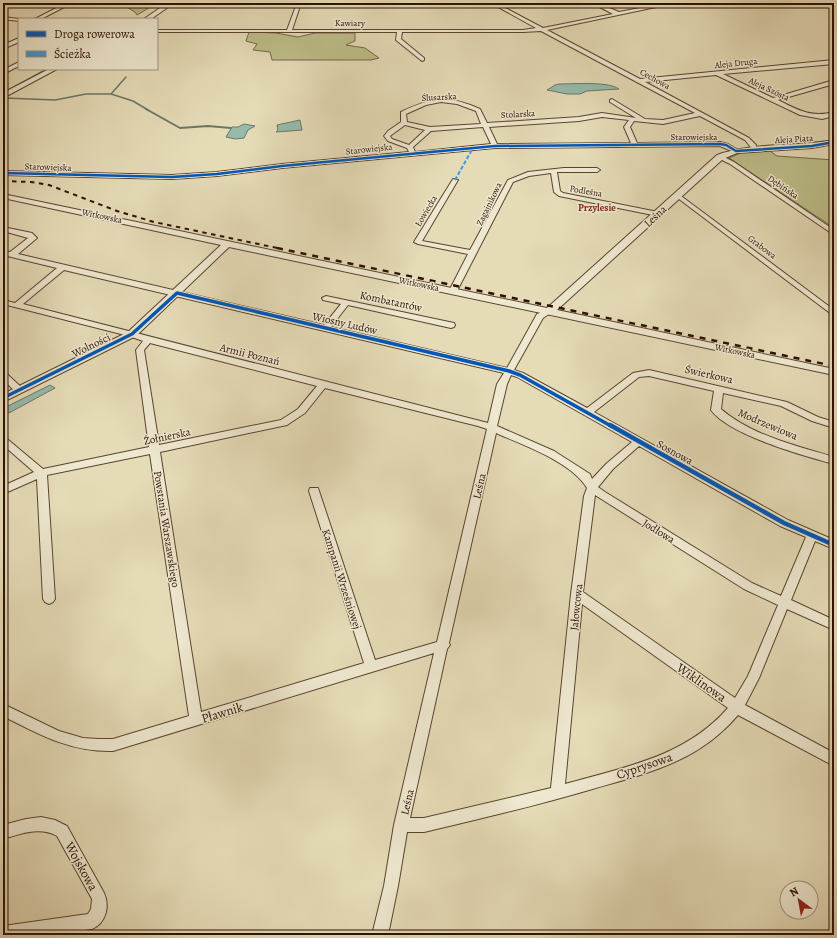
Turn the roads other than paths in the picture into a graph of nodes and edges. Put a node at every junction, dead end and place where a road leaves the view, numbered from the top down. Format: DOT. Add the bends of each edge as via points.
graph roads {
  1 [pos="70,3"];
  2 [pos="171,3"];
  3 [pos="299,3"];
  4 [pos="493,3"];
  5 [pos="594,3"];
  6 [pos="672,3"];
  7 [pos="618,14"];
  8 [pos="3,18"];
  9 [pos="39,18"];
  10 [pos="148,18"];
  11 [pos="18,20"];
  12 [pos="543,29"];
  13 [pos="158,31"];
  14 [pos="289,31"];
  15 [pos="400,31"];
  16 [pos="9,39"];
  17 [pos="18,40"];
  18 [pos="18,40"];
  19 [pos="3,47"];
  20 [pos="422,59"];
  21 [pos="834,62"];
  22 [pos="18,64"];
  23 [pos="52,70"];
  24 [pos="3,72"];
  25 [pos="716,74"];
  26 [pos="640,81"];
  27 [pos="834,82"];
  28 [pos="3,96"];
  29 [pos="772,100"];
  30 [pos="612,101"];
  31 [pos="625,108"];
  32 [pos="701,114"];
  33 [pos="834,114"];
  34 [pos="602,115"];
  35 [pos="633,120"];
  36 [pos="646,121"];
  37 [pos="404,123"];
  38 [pos="486,124"];
  39 [pos="428,129"];
  40 [pos="834,142"];
  41 [pos="634,145"];
  42 [pos="495,146"];
  43 [pos="755,149"];
  44 [pos="411,150"];
  45 [pos="736,151"];
  46 [pos="720,157"];
  47 [pos="597,170"];
  48 [pos="554,171"];
  49 [pos="3,172"];
  50 [pos="455,180"];
  51 [pos="678,195"];
  52 [pos="3,196"];
  53 [pos="658,214"];
  54 [pos="3,229"];
  55 [pos="834,233"];
  56 [pos="228,243"];
  57 [pos="3,253"];
  58 [pos="474,253"];
  59 [pos="12,255"];
  60 [pos="63,267"];
  61 [pos="453,291"];
  62 [pos="177,293"];
  63 [pos="326,298"];
  64 [pos="3,302"];
  65 [pos="346,302"];
  66 [pos="16,306"];
  67 [pos="548,312"];
  68 [pos="834,314"];
  69 [pos="451,325"];
  70 [pos="326,328"];
  71 [pos="132,334"];
  72 [pos="148,340"];
  73 [pos="509,371"];
  74 [pos="834,372"];
  75 [pos="3,375"];
  76 [pos="323,385"];
  77 [pos="719,389"];
  78 [pos="19,390"];
  79 [pos="3,398"];
  80 [pos="588,413"];
  81 [pos="834,425"];
  82 [pos="492,427"];
  83 [pos="3,440"];
  84 [pos="638,442"];
  85 [pos="155,451"];
  86 [pos="834,461"];
  87 [pos="41,473"];
  88 [pos="592,487"];
  89 [pos="3,490"];
  90 [pos="314,491"];
  91 [pos="812,536"];
  92 [pos="834,545"];
  93 [pos="577,594"];
  94 [pos="49,599"];
  95 [pos="784,602"];
  96 [pos="834,625"];
  97 [pos="444,645"];
  98 [pos="371,666"];
  99 [pos="737,707"];
  100 [pos="3,710"];
  101 [pos="196,720"];
  102 [pos="834,760"];
  103 [pos="557,793"];
  104 [pos="401,825"];
  105 [pos="3,832"];
  106 [pos="3,934"];
  107 [pos="380,935"];
  1 -- 9 [label="street"];
  2 -- 10 [label="street"];
  3 -- 14 [label="street"];
  4 -- 12 [label="street, Cechowa"];
  5 -- 7 [label="street"];
  6 -- 7 [label="street, Kawiary"];
  7 -- 12 [label="street, Kawiary"];
  8 -- 11 [label="street"];
  12 -- 15 [label="street, Kawiary" via="517,32"];
  12 -- 26 [label="street, Cechowa"];
  13 -- 14 [label="street, Kawiary"];
  14 -- 15 [label="street, Kawiary"];
  15 -- 20 [label="street" via="398,39"];
  16 -- 17 [label="street"];
  18 -- 19 [label="street"];
  21 -- 25 [label="street, Aleja Druga"];
  22 -- 24 [label="street"];
  23 -- 28 [label="street"];
  25 -- 26 [label="street, Aleja Druga"];
  25 -- 29 [label="street, Aleja Szósta"];
  26 -- 32 [label="street, Cechowa"];
  27 -- 29 [label="street"];
  29 -- 33 [label="street, Aleja Szósta" via="802,114 816,117"];
  30 -- 31 [label="street"];
  31 -- 34 [label="street"];
  31 -- 36 [label="street"];
  32 -- 36 [label="street, Stolarska" via="670,121"];
  32 -- 43 [label="street, Cechowa" via="750,142"];
  34 -- 35 [label="street, Stolarska"];
  34 -- 38 [label="street, Stolarska" via="579,119"];
  35 -- 36 [label="street, Stolarska"];
  35 -- 41 [label="street" via="627,127"];
  37 -- 38 [label="street, Ślusarska" via="403,113 435,100 451,101 478,110"];
  37 -- 39 [label="street, Stolarska"];
  37 -- 44 [label="street, Ślusarska" via="387,137"];
  38 -- 39 [label="street, Stolarska"];
  38 -- 42 [label="street, Ślusarska"];
  39 -- 44 [label="street"];
  40 -- 43 [label="street, Aleja Piąta" via="812,146"];
  41 -- 42 [label="street, Starowiejska"];
  41 -- 45 [label="street, Starowiejska" via="720,144"];
  42 -- 44 [label="street, Starowiejska"];
  43 -- 45 [label="street, Leśna"];
  44 -- 49 [label="street, Starowiejska" via="194,176 135,177"];
  45 -- 46 [label="street, Leśna"];
  46 -- 51 [label="street, Leśna"];
  46 -- 55 [label="street, Dębińska"];
  47 -- 48 [label="street, Zagajnikowa"];
  48 -- 53 [label="street, Podleśna" via="557,192 561,195"];
  48 -- 58 [label="street, Zagajnikowa" via="510,181"];
  50 -- 58 [label="street, Łowiecka" via="418,242"];
  51 -- 53 [label="street, Leśna"];
  51 -- 68 [label="street, Grabowa"];
  52 -- 56 [label="street, Witkowska"];
  53 -- 67 [label="street, Leśna"];
  54 -- 59 [label="street" via="33,238"];
  56 -- 61 [label="street, Witkowska"];
  56 -- 62 [label="street, Wolności"];
  57 -- 59 [label="street, Wiosny Ludów"];
  58 -- 61 [label="street, Zagajnikowa"];
  59 -- 60 [label="street, Wiosny Ludów"];
  60 -- 62 [label="street, Wiosny Ludów"];
  60 -- 66 [label="street"];
  61 -- 67 [label="street, Witkowska"];
  62 -- 70 [label="street, Wiosny Ludów"];
  62 -- 71 [label="street, Wolności"];
  63 -- 65 [label="street, Kombatantów"];
  64 -- 66 [label="street, Armii Poznań"];
  65 -- 69 [label="street, Kombatantów"];
  65 -- 70 [label="street"];
  66 -- 71 [label="street, Armii Poznań"];
  67 -- 73 [label="street, Leśna" via="540,316"];
  67 -- 74 [label="street, Witkowska"];
  70 -- 73 [label="street, Wiosny Ludów"];
  71 -- 72 [label="street, Armii Poznań"];
  71 -- 78 [label="street, Wolności"];
  72 -- 76 [label="street, Armii Poznań"];
  72 -- 85 [label="street, Powstania Warszawskiego" via="140,350"];
  73 -- 80 [label="street, Sosnowa"];
  73 -- 82 [label="street, Leśna" via="502,384"];
  75 -- 78 [label="street"];
  76 -- 82 [label="street, Armii Poznań"];
  76 -- 85 [label="street, Żołnierska" via="296,418 284,423"];
  77 -- 80 [label="street, Świerkowa" via="641,373"];
  77 -- 81 [label="street, Świerkowa" via="784,404"];
  77 -- 86 [label="street, Modrzewiowa" via="716,410 723,417 776,441"];
  78 -- 79 [label="street, Wolności"];
  80 -- 84 [label="street, Sosnowa"];
  82 -- 88 [label="street, Jodłowa" via="551,453 586,477"];
  82 -- 97 [label="street, Leśna"];
  83 -- 87 [label="street"];
  84 -- 88 [label="street, Jałowcowa" via="602,474"];
  84 -- 91 [label="street, Sosnowa"];
  85 -- 87 [label="street, Żołnierska"];
  85 -- 101 [label="street, Powstania Warszawskiego"];
  87 -- 89 [label="street, Żołnierska"];
  87 -- 94 [label="street"];
  88 -- 93 [label="street, Jałowcowa" via="586,509"];
  88 -- 95 [label="street, Jodłowa" via="748,586"];
  90 -- 98 [label="street, Kampanii Wrześniowej"];
  91 -- 92 [label="street, Sosnowa"];
  91 -- 95 [label="street, Cyprysowa"];
  93 -- 99 [label="street, Wiklinowa"];
  93 -- 103 [label="street, Jałowcowa"];
  95 -- 96 [label="street, Jodłowa"];
  95 -- 99 [label="street, Cyprysowa" via="753,678"];
  97 -- 98 [label="street, Pławnik"];
  97 -- 104 [label="street, Leśna"];
  98 -- 101 [label="street, Pławnik"];
  99 -- 102 [label="street, Wiklinowa"];
  99 -- 103 [label="street, Cyprysowa" via="723,723 698,743 660,763"];
  100 -- 101 [label="street, Pławnik" via="55,735 93,747 123,743"];
  103 -- 104 [label="street, Cyprysowa" via="424,825"];
  104 -- 107 [label="street, Leśna"];
  105 -- 106 [label="street, Wojskowa" via="48,823 56,826 62,831 99,898 99,911 92,921"];
}
